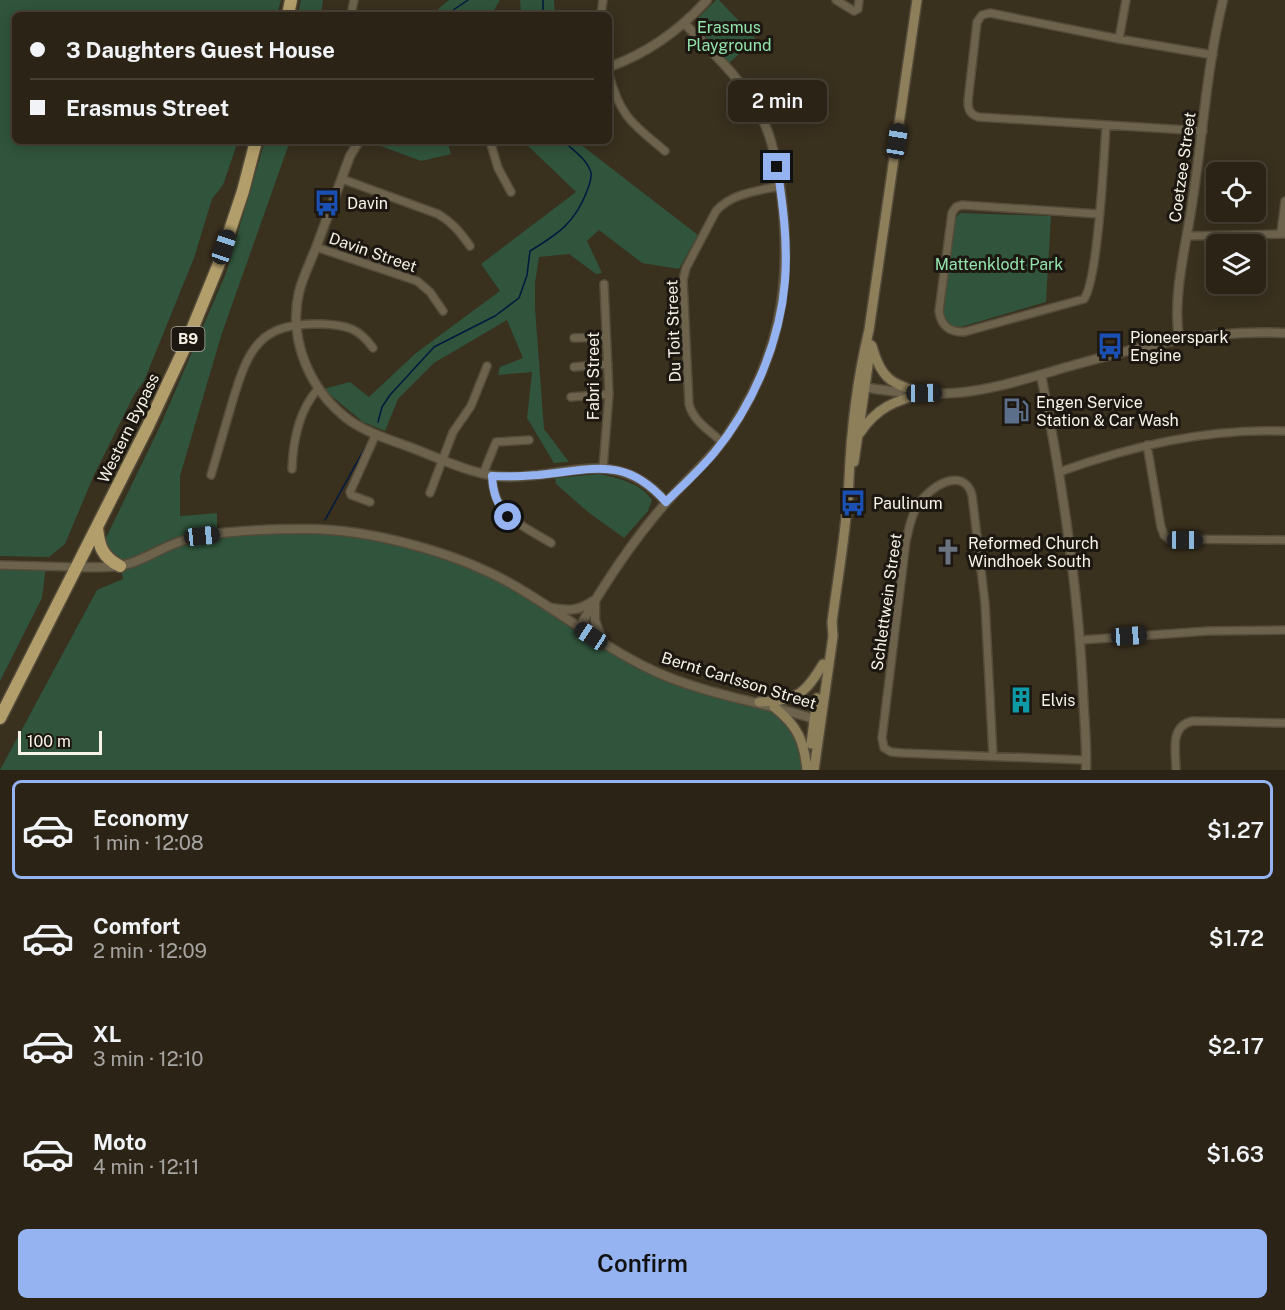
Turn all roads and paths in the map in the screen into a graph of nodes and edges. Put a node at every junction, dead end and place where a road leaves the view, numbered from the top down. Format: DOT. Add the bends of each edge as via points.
graph roads {
  1 [pos="707,0"];
  2 [pos="836,0"];
  3 [pos="859,0"];
  4 [pos="917,0"];
  5 [pos="1126,0"];
  6 [pos="1223,0"];
  7 [pos="684,23"];
  8 [pos="1119,39"];
  9 [pos="1213,55"];
  10 [pos="612,66"];
  11 [pos="612,85"];
  12 [pos="1106,126"];
  13 [pos="1203,131"];
  14 [pos="255,144"];
  15 [pos="357,144"];
  16 [pos="491,144"];
  17 [pos="665,151"];
  18 [pos="342,179"];
  19 [pos="780,186"];
  20 [pos="511,192"];
  21 [pos="1285,201"];
  22 [pos="1099,214"];
  23 [pos="1283,233"];
  24 [pos="1187,236"];
  25 [pos="470,246"];
  26 [pos="316,247"];
  27 [pos="604,284"];
  28 [pos="443,311"];
  29 [pos="1176,320"];
  30 [pos="297,325"];
  31 [pos="869,330"];
  32 [pos="1285,333"];
  33 [pos="1199,336"];
  34 [pos="606,337"];
  35 [pos="574,338"];
  36 [pos="1179,338"];
  37 [pos="1164,341"];
  38 [pos="871,344"];
  39 [pos="373,348"];
  40 [pos="608,364"];
  41 [pos="487,366"];
  42 [pos="573,367"];
  43 [pos="1041,375"];
  44 [pos="861,386"];
  45 [pos="318,389"];
  46 [pos="924,393"];
  47 [pos="609,394"];
  48 [pos="571,396"];
  49 [pos="1285,431"];
  50 [pos="376,434"];
  51 [pos="859,435"];
  52 [pos="529,440"];
  53 [pos="722,442"];
  54 [pos="1147,445"];
  55 [pos="442,459"];
  56 [pos="603,468"];
  57 [pos="292,469"];
  58 [pos="1059,472"];
  59 [pos="212,475"];
  60 [pos="487,475"];
  61 [pos="849,481"];
  62 [pos="430,493"];
  63 [pos="370,502"];
  64 [pos="666,502"];
  65 [pos="97,528"];
  66 [pos="1285,540"];
  67 [pos="551,543"];
  68 [pos="0,564"];
  69 [pos="120,566"];
  70 [pos="75,567"];
  71 [pos="596,599"];
  72 [pos="548,608"];
  73 [pos="832,622"];
  74 [pos="579,628"];
  75 [pos="1285,630"];
  76 [pos="1080,640"];
  77 [pos="603,643"];
  78 [pos="823,664"];
  79 [pos="759,702"];
  80 [pos="774,707"];
  81 [pos="0,718"];
  82 [pos="817,720"];
  83 [pos="1285,723"];
  84 [pos="993,756"];
  85 [pos="1086,760"];
  86 [pos="807,770"];
  87 [pos="814,770"];
  88 [pos="1086,770"];
  89 [pos="1176,770"];
  1 -- 7 [label="street"];
  2 -- 3 [label="street" via="854,11"];
  4 -- 31 [label="main road"];
  5 -- 8 [label="street"];
  6 -- 9 [label="street, Coetzee Street"];
  7 -- 10 [label="street" via="647,51"];
  7 -- 19 [label="street" via="754,103 772,145"];
  8 -- 9 [label="street"];
  8 -- 12 [label="street" via="990,13 977,22 968,101 972,114"];
  9 -- 13 [label="street, Coetzee Street"];
  11 -- 17 [label="street" via="624,114"];
  12 -- 13 [label="street"];
  12 -- 22 [label="street"];
  13 -- 24 [label="street, Coetzee Street"];
  14 -- 65 [label="highway, Western Bypass / B9" via="218,266 184,349"];
  15 -- 18 [label="street"];
  16 -- 20 [label="street"];
  18 -- 25 [label="street" via="438,214 459,230"];
  18 -- 26 [label="street"];
  19 -- 53 [label="street" via="786,246 783,301 764,368"];
  19 -- 53 [label="street, Du Toit Street" via="733,197 721,205 684,274 689,404 693,416"];
  21 -- 23 [label="street"];
  22 -- 22 [label="street" via="1090,287 1084,299 964,332 942,324 939,311 956,207"];
  23 -- 24 [label="street"];
  24 -- 29 [label="street, Coetzee Street"];
  26 -- 28 [label="street, Davin Street" via="417,281"];
  26 -- 30 [label="street" via="299,292"];
  27 -- 34 [label="street, Fabri Street"];
  29 -- 33 [label="street" via="1182,329"];
  29 -- 36 [label="street, Coetzee Street"];
  29 -- 37 [label="street"];
  30 -- 39 [label="street" via="353,329"];
  30 -- 45 [label="street" via="309,374"];
  30 -- 59 [label="street" via="263,338 246,361"];
  31 -- 38 [label="main road"];
  31 -- 44 [label="main road"];
  32 -- 33 [label="street"];
  33 -- 36 [label="street"];
  34 -- 35 [label="street"];
  34 -- 40 [label="street, Fabri Street"];
  36 -- 37 [label="street"];
  37 -- 43 [label="street"];
  38 -- 44 [label="main road"];
  38 -- 46 [label="main road" via="890,381"];
  40 -- 42 [label="street"];
  40 -- 47 [label="street, Fabri Street"];
  41 -- 55 [label="street" via="471,406 456,426"];
  43 -- 46 [label="street" via="967,391"];
  43 -- 58 [label="street"];
  44 -- 46 [label="street"];
  44 -- 51 [label="main road"];
  44 -- 61 [label="main road"];
  45 -- 50 [label="street" via="351,421"];
  45 -- 57 [label="street" via="304,410 294,444"];
  46 -- 51 [label="main road" via="882,409"];
  47 -- 48 [label="street"];
  47 -- 56 [label="street, Fabri Street"];
  49 -- 54 [label="street" via="1226,432"];
  50 -- 55 [label="street"];
  50 -- 63 [label="street" via="350,492"];
  51 -- 61 [label="main road"];
  52 -- 60 [label="street" via="496,442"];
  53 -- 64 [label="street"];
  54 -- 58 [label="street"];
  54 -- 66 [label="street" via="1164,535"];
  55 -- 60 [label="street"];
  55 -- 62 [label="street"];
  56 -- 60 [label="street" via="538,475"];
  56 -- 64 [label="street" via="642,480"];
  58 -- 76 [label="street"];
  60 -- 67 [label="street" via="508,517"];
  61 -- 73 [label="main road"];
  64 -- 71 [label="street" via="633,542"];
  65 -- 69 [label="highway" via="104,555"];
  65 -- 70 [label="highway, Western Bypass / B9"];
  68 -- 70 [label="street"];
  69 -- 70 [label="street, Bernt Carlsson Street"];
  69 -- 72 [label="street, Bernt Carlsson Street" via="202,536 307,529 342,531 420,547 460,560 515,586"];
  70 -- 81 [label="highway, Western Bypass / B9"];
  71 -- 72 [label="street" via="571,611"];
  71 -- 74 [label="street"];
  71 -- 77 [label="street" via="594,621"];
  72 -- 74 [label="street, Bernt Carlsson Street"];
  73 -- 78 [label="main road"];
  73 -- 82 [label="main road" via="833,636"];
  74 -- 77 [label="street, Bernt Carlsson Street"];
  75 -- 76 [label="street"];
  76 -- 85 [label="street"];
  77 -- 79 [label="street, Bernt Carlsson Street" via="675,680"];
  78 -- 79 [label="main road" via="795,696"];
  78 -- 82 [label="main road"];
  79 -- 80 [label="street, Bernt Carlsson Street"];
  80 -- 82 [label="street, Bernt Carlsson Street"];
  80 -- 86 [label="main road" via="798,732"];
  82 -- 86 [label="main road"];
  82 -- 87 [label="main road"];
  83 -- 89 [label="street" via="1184,723 1176,734"];
  84 -- 84 [label="street, Schlettwein Street" via="891,752 884,748 882,738 909,527 919,503 951,480 962,480 972,495 985,603"];
  84 -- 85 [label="street, Schlettwein Street"];
  85 -- 88 [label="street"];
}
